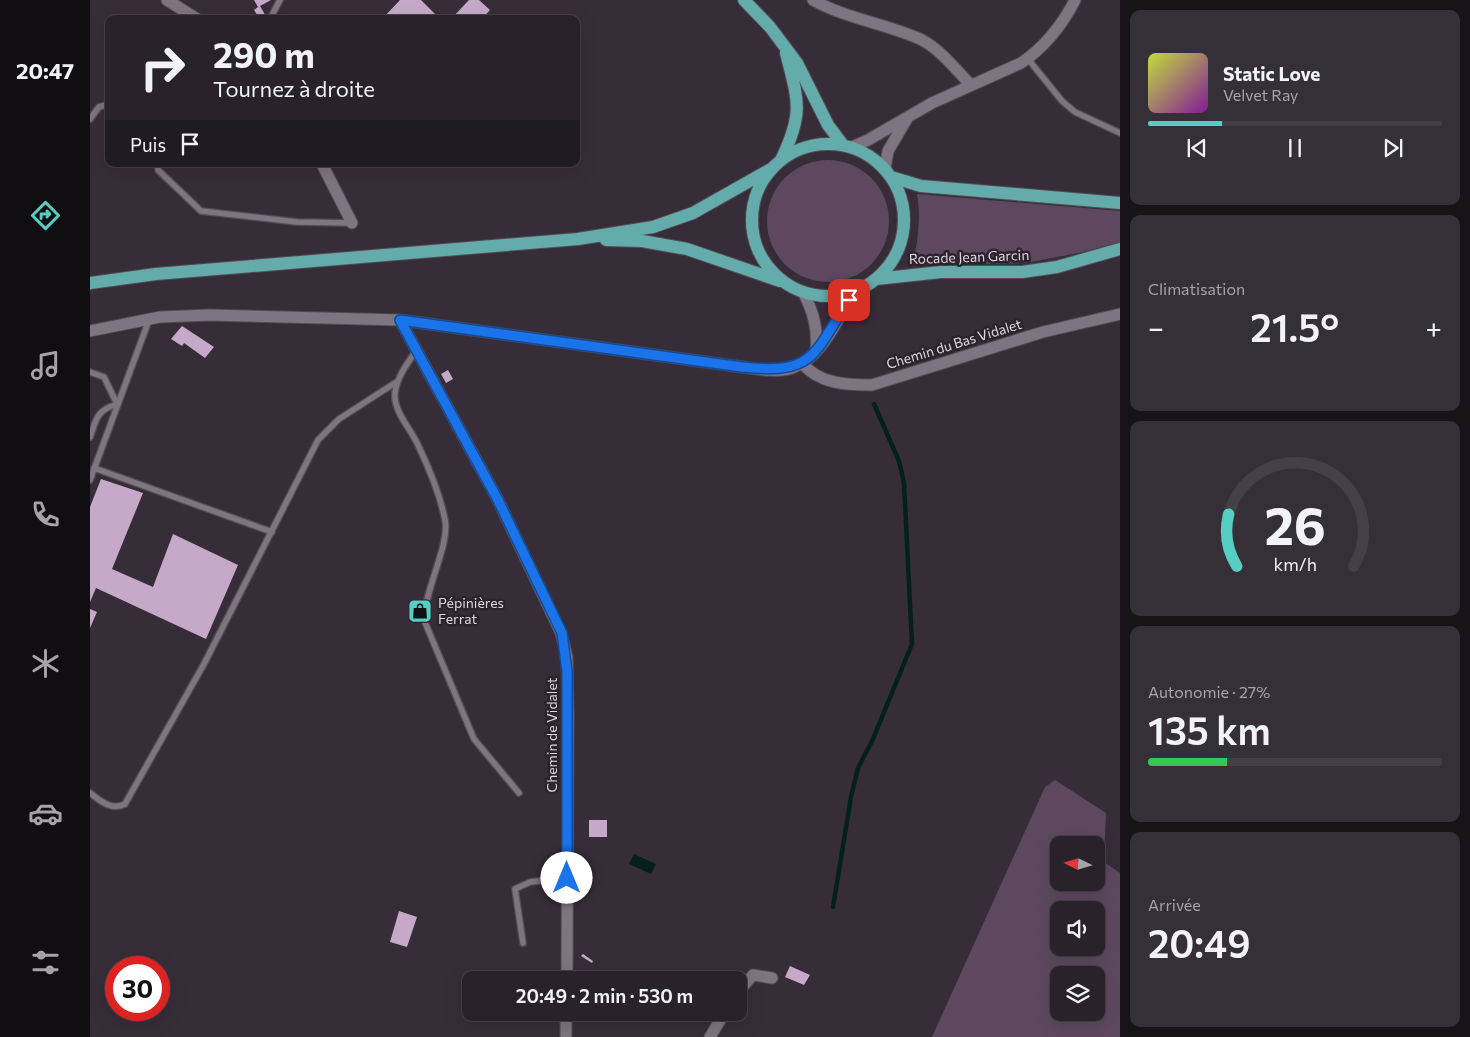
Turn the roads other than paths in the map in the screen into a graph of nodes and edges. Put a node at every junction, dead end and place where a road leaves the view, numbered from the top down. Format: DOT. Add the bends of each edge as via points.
graph roads {
  1 [pos="166,0"];
  2 [pos="280,0"];
  3 [pos="744,0"];
  4 [pos="813,0"];
  5 [pos="1075,0"];
  6 [pos="190,15"];
  7 [pos="272,15"];
  8 [pos="785,48"];
  9 [pos="1028,59"];
  10 [pos="971,85"];
  11 [pos="105,105"];
  12 [pos="908,116"];
  13 [pos="90,118"];
  14 [pos="1120,133"];
  15 [pos="848,146"];
  16 [pos="782,159"];
  17 [pos="158,167"];
  18 [pos="324,167"];
  19 [pos="771,169"];
  20 [pos="888,173"];
  21 [pos="1120,203"];
  22 [pos="352,223"];
  23 [pos="578,239"];
  24 [pos="1120,249"];
  25 [pos="876,279"];
  26 [pos="90,283"];
  27 [pos="785,283"];
  28 [pos="855,291"];
  29 [pos="803,292"];
  30 [pos="1120,314"];
  31 [pos="149,319"];
  32 [pos="400,320"];
  33 [pos="90,331"];
  34 [pos="417,350"];
  35 [pos="816,350"];
  36 [pos="802,362"];
  37 [pos="90,372"];
  38 [pos="398,381"];
  39 [pos="117,404"];
  40 [pos="90,437"];
  41 [pos="94,468"];
  42 [pos="90,480"];
  43 [pos="272,532"];
  44 [pos="90,793"];
  45 [pos="519,793"];
  46 [pos="567,878"];
  47 [pos="522,943"];
  48 [pos="566,971"];
  49 [pos="772,978"];
  50 [pos="747,982"];
  51 [pos="566,1021"];
  52 [pos="720,1021"];
  53 [pos="566,1037"];
  54 [pos="710,1037"];
  1 -- 6 [label="street"];
  2 -- 7 [label="lane"];
  3 -- 8 [label="main road"];
  4 -- 10 [label="street" via="923,41 936,49"];
  5 -- 9 [label="street" via="1066,17"];
  8 -- 15 [label="main road" via="797,63 828,125"];
  8 -- 16 [label="main road" via="797,96 798,120"];
  9 -- 10 [label="street"];
  9 -- 14 [label="lane" via="1075,112"];
  10 -- 12 [label="street"];
  11 -- 13 [label="lane" via="99,107"];
  12 -- 15 [label="street" via="868,140"];
  12 -- 20 [label="street" via="888,151"];
  15 -- 16 [label="main road" via="811,145"];
  15 -- 20 [label="main road" via="870,156"];
  16 -- 19 [label="main road"];
  17 -- 22 [label="lane" via="201,211 297,222"];
  18 -- 22 [label="street"];
  19 -- 23 [label="main road" via="693,212 653,227"];
  19 -- 27 [label="main road" via="757,191 752,216 755,242 766,265"];
  20 -- 21 [label="main road" via="922,186"];
  20 -- 25 [label="main road" via="901,198 904,220 901,242"];
  23 -- 26 [label="main road" via="156,274"];
  23 -- 27 [label="main road" via="642,241 687,249"];
  24 -- 25 [label="main road, Rocade Jean Garcin" via="1057,267 1022,272 941,272"];
  25 -- 28 [label="main road"];
  27 -- 29 [label="main road"];
  28 -- 29 [label="main road" via="838,296"];
  28 -- 35 [label="street" via="827,338"];
  29 -- 35 [label="street" via="816,326"];
  30 -- 36 [label="street, Chemin du Bas Vidalet" via="1043,332 872,385 848,385 827,380 809,372"];
  31 -- 32 [label="street" via="210,315"];
  31 -- 33 [label="street"];
  31 -- 39 [label="lane"];
  32 -- 34 [label="street, Chemin de Vidalet"];
  32 -- 36 [label="street" via="758,369 780,370"];
  34 -- 38 [label="lane"];
  34 -- 46 [label="street, Chemin de Vidalet" via="498,500 562,633 567,671"];
  35 -- 36 [label="street"];
  37 -- 39 [label="lane" via="104,377"];
  38 -- 43 [label="lane" via="339,418 325,431"];
  38 -- 45 [label="lane" via="396,405 435,484 445,520 445,539 431,580 424,620 474,739"];
  39 -- 40 [label="lane" via="98,414"];
  39 -- 41 [label="lane"];
  41 -- 42 [label="lane"];
  41 -- 43 [label="lane"];
  43 -- 44 [label="lane" via="204,664 125,804 110,807"];
  46 -- 47 [label="lane" via="530,882 515,889"];
  46 -- 48 [label="street, Chemin de Vidalet"];
  49 -- 50 [label="street" via="753,975"];
  51 -- 53 [label="street"];
  52 -- 54 [label="street"];
}
